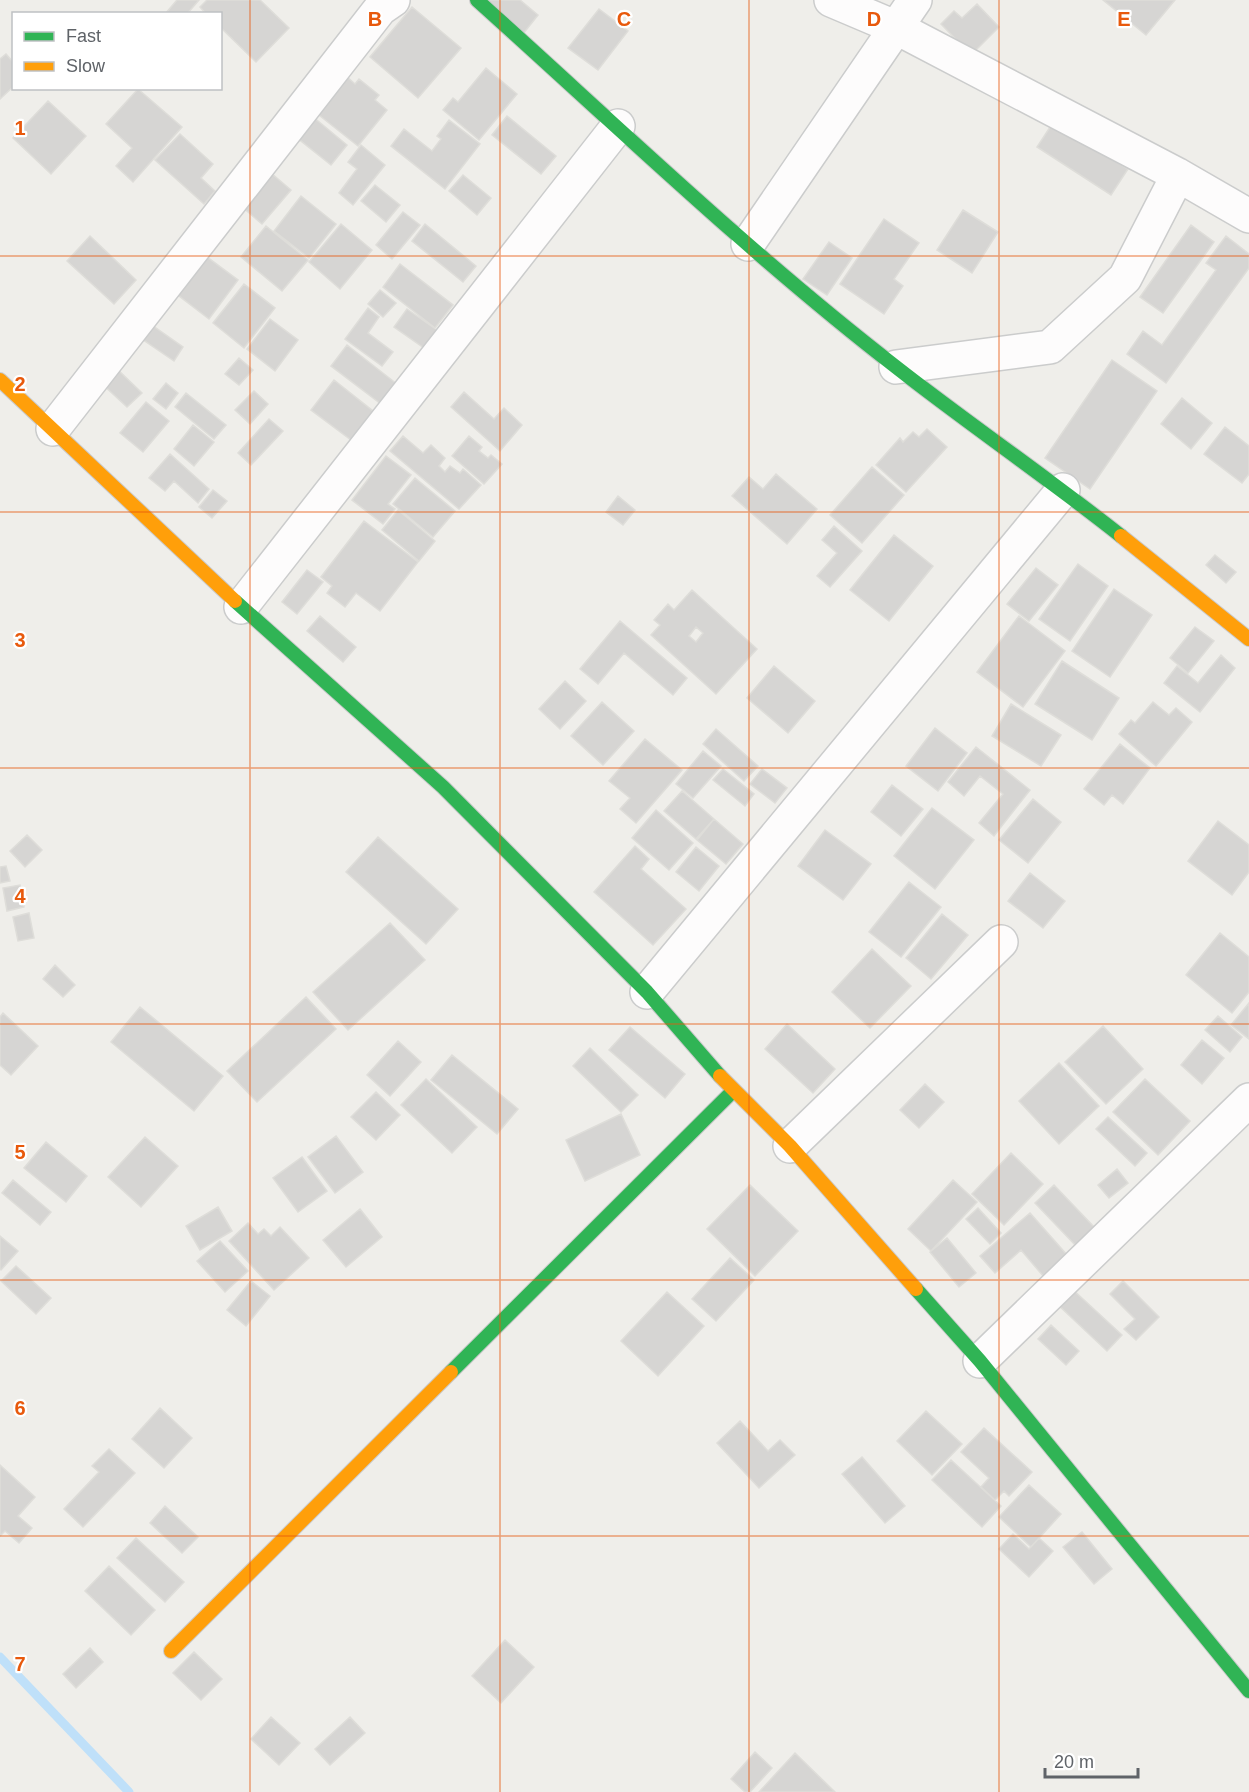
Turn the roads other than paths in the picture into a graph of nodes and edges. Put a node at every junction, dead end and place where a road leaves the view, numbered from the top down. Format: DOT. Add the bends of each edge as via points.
graph roads {
  1 [pos="393,0"];
  2 [pos="477,0"];
  3 [pos="831,0"];
  4 [pos="915,0"];
  5 [pos="897,28"];
  6 [pos="618,126"];
  7 [pos="1178,175"];
  8 [pos="1249,216"];
  9 [pos="748,244"];
  10 [pos="896,367"];
  11 [pos="0,380"];
  12 [pos="53,429"];
  13 [pos="1063,489"];
  14 [pos="241,607"];
  15 [pos="1249,639"];
  16 [pos="1001,942"];
  17 [pos="647,992"];
  18 [pos="733,1091"];
  19 [pos="1249,1100"];
  20 [pos="790,1146"];
  21 [pos="980,1361"];
  22 [pos="171,1651"];
  23 [pos="1249,1691"];
  1 -- 12 [label="street" via="380,9"];
  2 -- 6 [label="street"];
  3 -- 5 [label="street"];
  4 -- 5 [label="street"];
  5 -- 7 [label="street"];
  5 -- 9 [label="street"];
  6 -- 9 [label="street"];
  6 -- 14 [label="street"];
  7 -- 8 [label="street"];
  7 -- 10 [label="street" via="1125,278 1050,347"];
  9 -- 10 [label="street"];
  10 -- 13 [label="street"];
  11 -- 12 [label="street"];
  12 -- 14 [label="street"];
  13 -- 15 [label="street"];
  13 -- 17 [label="street"];
  14 -- 17 [label="street" via="443,787"];
  16 -- 20 [label="street"];
  17 -- 18 [label="street"];
  18 -- 20 [label="street"];
  18 -- 22 [label="street"];
  19 -- 21 [label="street"];
  20 -- 21 [label="street"];
  21 -- 23 [label="street"];
}
